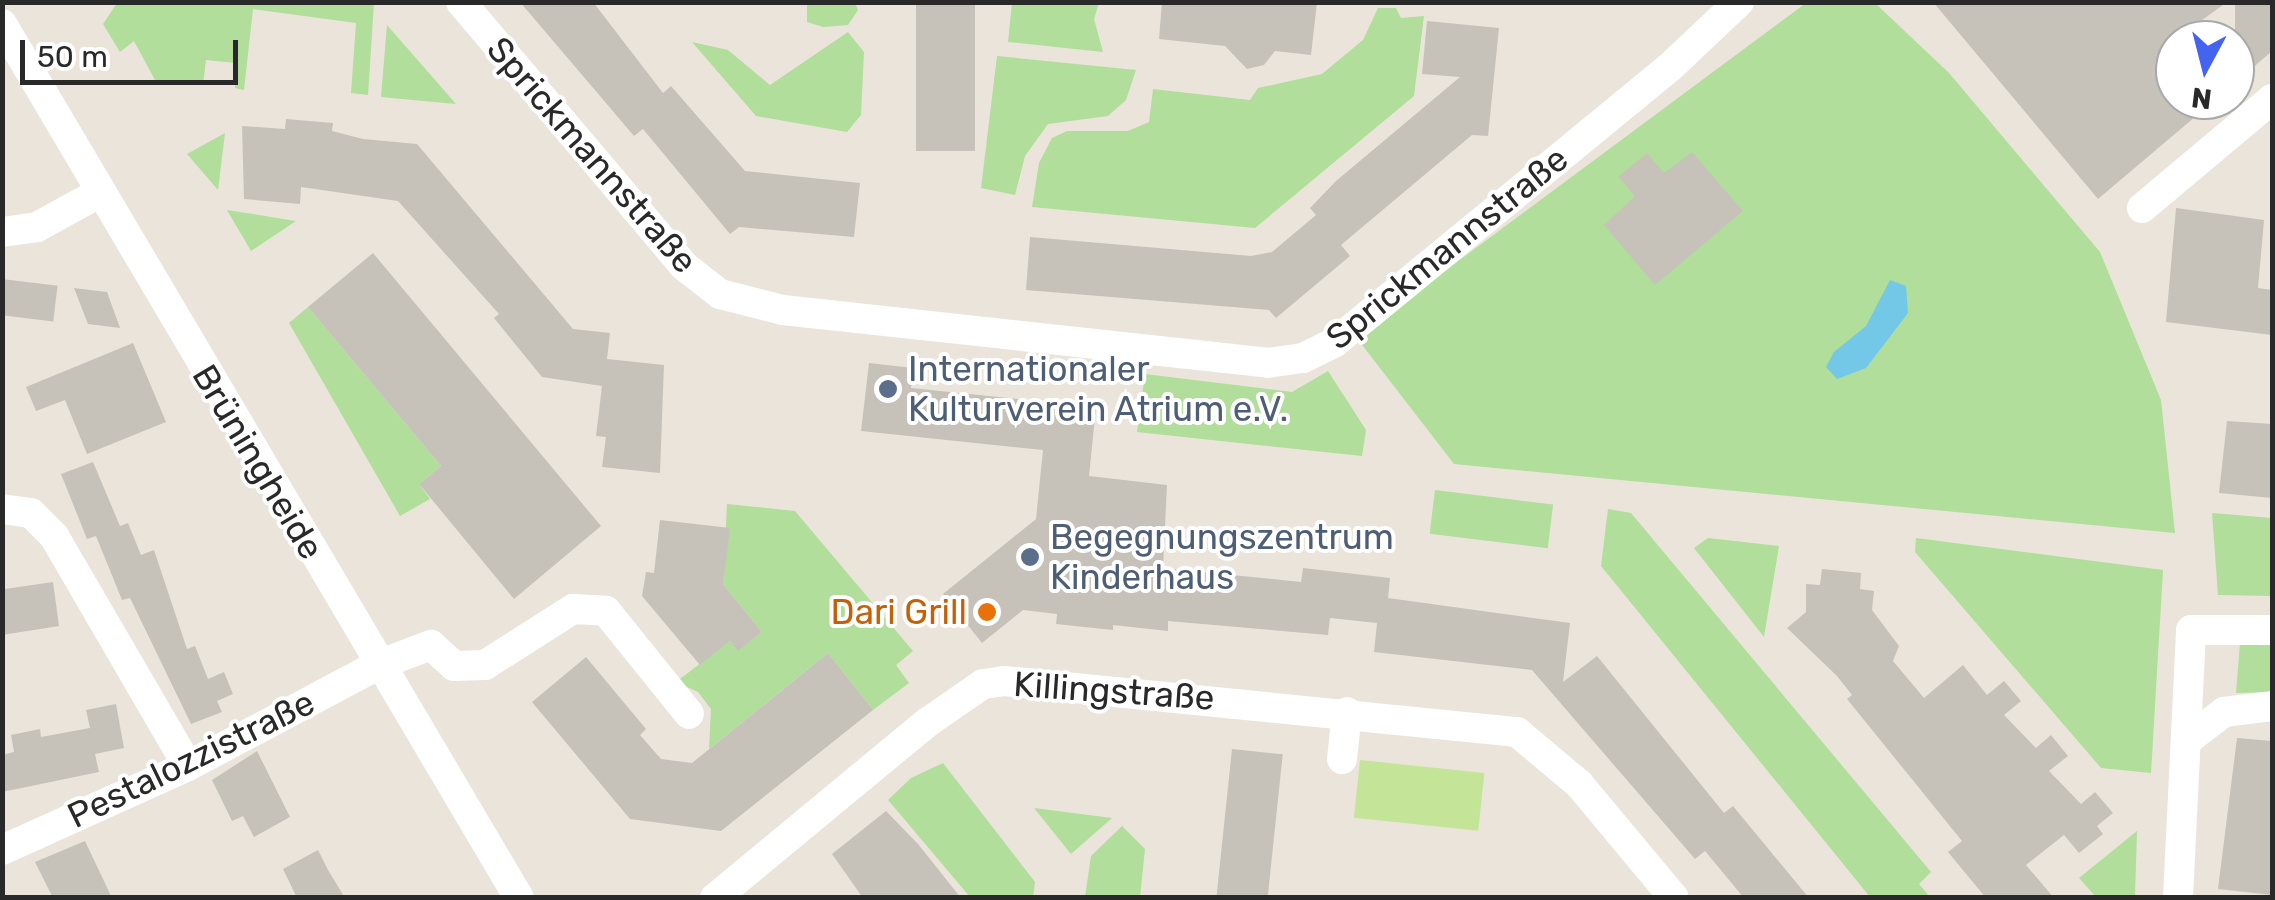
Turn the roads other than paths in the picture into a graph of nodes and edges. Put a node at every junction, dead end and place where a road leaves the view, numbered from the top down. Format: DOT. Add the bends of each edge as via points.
graph roads {
  1 [pos="461,2"];
  2 [pos="1739,2"];
  3 [pos="2,24"];
  4 [pos="2272,99"];
  5 [pos="101,192"];
  6 [pos="2142,208"];
  7 [pos="2,232"];
  8 [pos="2,509"];
  9 [pos="2272,630"];
  10 [pos="378,665"];
  11 [pos="2272,706"];
  12 [pos="1347,712"];
  13 [pos="689,714"];
  14 [pos="2190,738"];
  15 [pos="1342,758"];
  16 [pos="188,766"];
  17 [pos="2,850"];
  18 [pos="519,898"];
  19 [pos="714,898"];
  20 [pos="1674,898"];
  21 [pos="2178,898"];
  1 -- 2 [label="street, Sprickmannstraße" via="677,258 720,294 784,310 1267,363 1303,358 1342,337"];
  3 -- 5 [label="street, Brüningheide"];
  4 -- 6 [label="street"];
  5 -- 7 [label="street" via="37,227"];
  5 -- 10 [label="street, Brüningheide"];
  8 -- 16 [label="street" via="31,513 54,536"];
  9 -- 14 [label="street" via="2192,630"];
  10 -- 13 [label="street, Pestalozzistraße" via="432,645 454,666 484,666 572,609 606,611"];
  10 -- 16 [label="street, Pestalozzistraße"];
  10 -- 18 [label="street, Brüningheide"];
  11 -- 14 [label="street" via="2224,712"];
  12 -- 15 [label="street"];
  12 -- 19 [label="street, Killingstraße" via="1034,682 983,684 833,796"];
  12 -- 20 [label="street, Killingstraße" via="1518,732 1579,784"];
  14 -- 21 [label="street"];
  16 -- 17 [label="street, Pestalozzistraße"];
}
